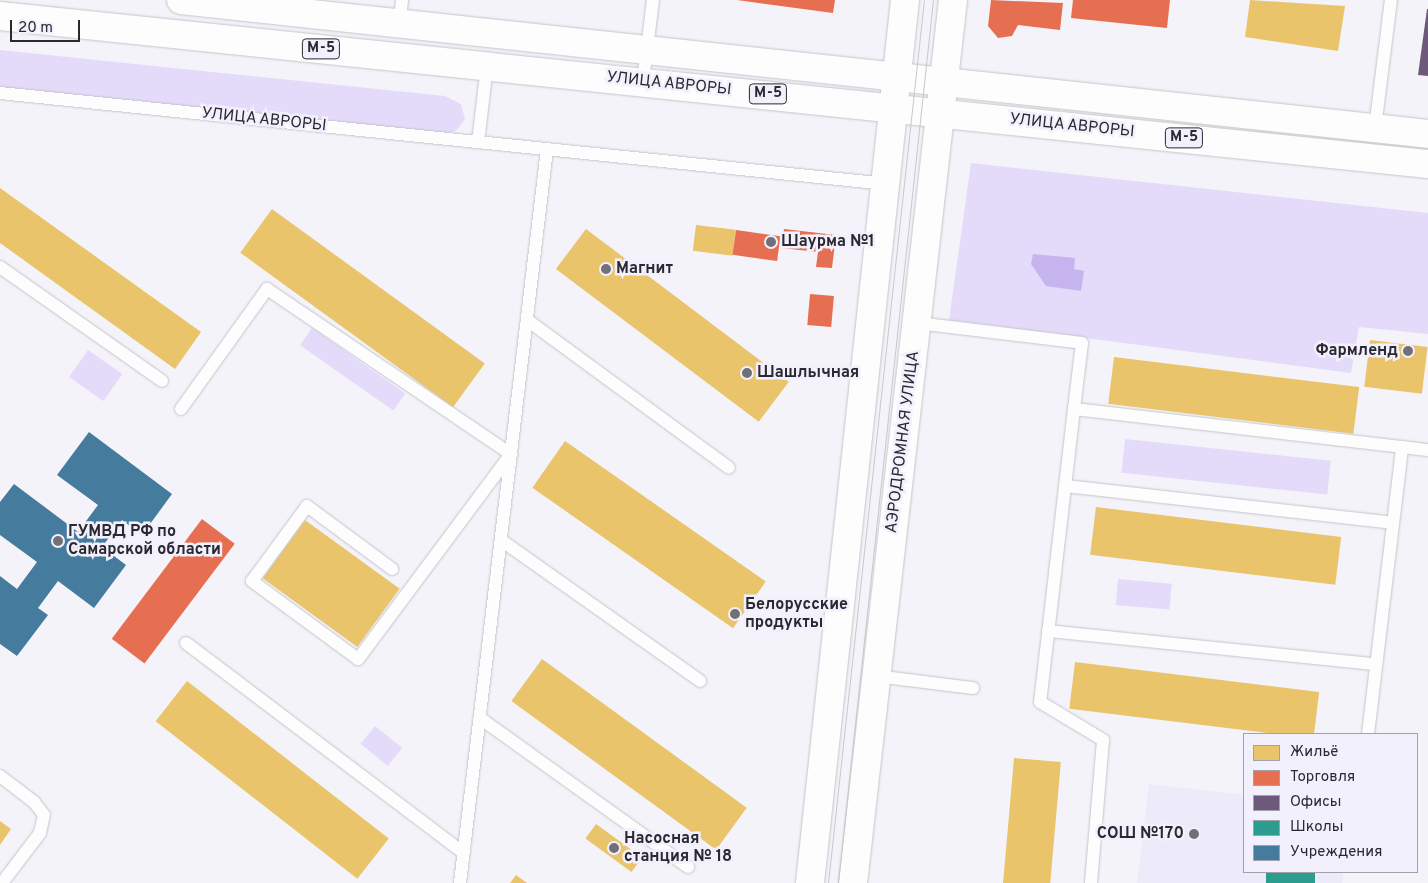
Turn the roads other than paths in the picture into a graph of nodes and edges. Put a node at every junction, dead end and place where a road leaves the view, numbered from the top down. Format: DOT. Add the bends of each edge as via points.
graph roads {
  1 [pos="181,0"];
  2 [pos="652,0"];
  3 [pos="906,0"];
  4 [pos="953,0"];
  5 [pos="1391,0"];
  6 [pos="401,12"];
  7 [pos="0,16"];
  8 [pos="647,50"];
  9 [pos="487,66"];
  10 [pos="898,74"];
  11 [pos="944,79"];
  12 [pos="643,81"];
  13 [pos="0,93"];
  14 [pos="894,107"];
  15 [pos="940,111"];
  16 [pos="1375,128"];
  17 [pos="1428,134"];
  18 [pos="478,142"];
  19 [pos="547,149"];
  20 [pos="1428,164"];
  21 [pos="886,184"];
  22 [pos="0,267"];
  23 [pos="527,320"];
  24 [pos="917,323"];
  25 [pos="162,381"];
  26 [pos="181,408"];
  27 [pos="1074,409"];
  28 [pos="1402,447"];
  29 [pos="1428,450"];
  30 [pos="511,454"];
  31 [pos="729,468"];
  32 [pos="1065,486"];
  33 [pos="1393,523"];
  34 [pos="501,540"];
  35 [pos="392,569"];
  36 [pos="1048,631"];
  37 [pos="186,644"];
  38 [pos="1376,664"];
  39 [pos="876,676"];
  40 [pos="700,681"];
  41 [pos="973,688"];
  42 [pos="480,718"];
  43 [pos="1368,733"];
  44 [pos="0,776"];
  45 [pos="464,853"];
  46 [pos="688,867"];
  47 [pos="2,883"];
  48 [pos="460,883"];
  49 [pos="810,883"];
  50 [pos="853,883"];
  51 [pos="1092,883"];
  1 -- 6 [label="main road, УЛИЦА АВРОРЫ / М-5"];
  2 -- 8 [label="lane"];
  3 -- 10 [label="main road"];
  4 -- 11 [label="main road, АЭРОДРОМНАЯ УЛИЦА"];
  5 -- 16 [label="lane"];
  6 -- 8 [label="main road, УЛИЦА АВРОРЫ / М-5"];
  7 -- 9 [label="main road, УЛИЦА АВРОРЫ / М-5"];
  8 -- 10 [label="main road, УЛИЦА АВРОРЫ / М-5"];
  8 -- 12 [label="lane"];
  9 -- 12 [label="main road, УЛИЦА АВРОРЫ / М-5"];
  9 -- 18 [label="lane"];
  10 -- 11 [label="main road, УЛИЦА АВРОРЫ / М-5"];
  10 -- 14 [label="main road"];
  11 -- 15 [label="main road, АЭРОДРОМНАЯ УЛИЦА"];
  11 -- 16 [label="main road, УЛИЦА АВРОРЫ / М-5"];
  12 -- 14 [label="main road, УЛИЦА АВРОРЫ / М-5"];
  13 -- 18 [label="lane, УЛИЦА АВРОРЫ"];
  14 -- 15 [label="main road, УЛИЦА АВРОРЫ / М-5"];
  14 -- 21 [label="main road"];
  15 -- 20 [label="main road, УЛИЦА АВРОРЫ / М-5"];
  15 -- 24 [label="main road, АЭРОДРОМНАЯ УЛИЦА"];
  16 -- 17 [label="main road, УЛИЦА АВРОРЫ / М-5"];
  18 -- 19 [label="lane, УЛИЦА АВРОРЫ"];
  19 -- 21 [label="lane, УЛИЦА АВРОРЫ"];
  19 -- 23 [label="lane"];
  21 -- 49 [label="main road"];
  22 -- 25 [label="lane"];
  23 -- 30 [label="lane"];
  23 -- 31 [label="lane"];
  24 -- 27 [label="lane" via="1082,343"];
  24 -- 39 [label="main road, АЭРОДРОМНАЯ УЛИЦА"];
  26 -- 30 [label="lane" via="267,289"];
  27 -- 28 [label="lane"];
  27 -- 32 [label="lane"];
  28 -- 29 [label="lane"];
  28 -- 33 [label="lane"];
  30 -- 34 [label="lane"];
  30 -- 35 [label="lane" via="358,659 252,581 307,506"];
  32 -- 33 [label="lane"];
  32 -- 36 [label="lane"];
  33 -- 38 [label="lane"];
  34 -- 40 [label="lane"];
  34 -- 42 [label="lane"];
  36 -- 38 [label="lane"];
  36 -- 51 [label="lane" via="1040,702 1103,740"];
  37 -- 45 [label="lane"];
  38 -- 43 [label="lane"];
  39 -- 41 [label="lane"];
  39 -- 50 [label="main road, АЭРОДРОМНАЯ УЛИЦА"];
  42 -- 45 [label="lane"];
  42 -- 46 [label="lane"];
  44 -- 47 [label="lane" via="34,802 44,815 40,833"];
  45 -- 48 [label="lane"];
}
